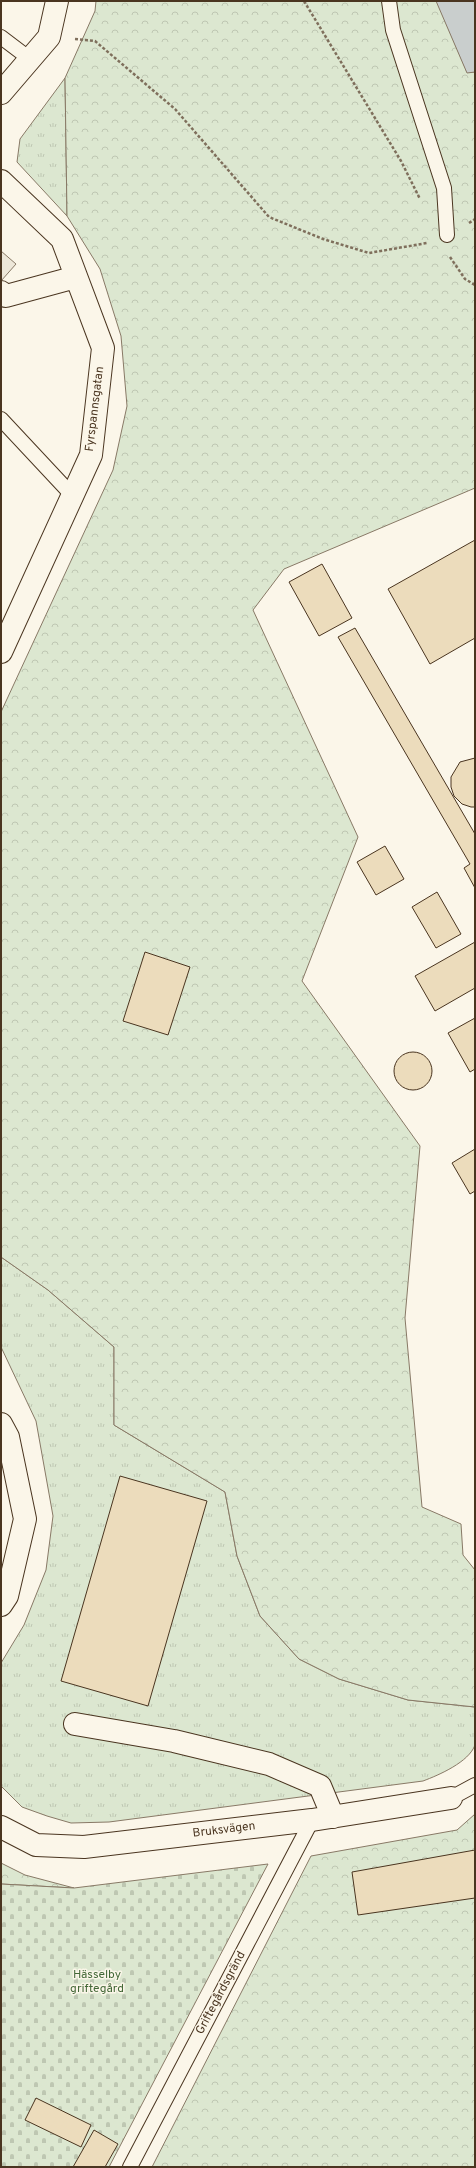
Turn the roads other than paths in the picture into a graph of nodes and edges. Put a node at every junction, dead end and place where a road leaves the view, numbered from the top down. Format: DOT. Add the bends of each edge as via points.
graph roads {
  1 [pos="56,1"];
  2 [pos="389,1"];
  3 [pos="1,37"];
  4 [pos="30,59"];
  5 [pos="1,93"];
  6 [pos="1,181"];
  7 [pos="447,236"];
  8 [pos="76,278"];
  9 [pos="1,292"];
  10 [pos="1,419"];
  11 [pos="72,496"];
  12 [pos="1,652"];
  13 [pos="1,1424"];
  14 [pos="1,1605"];
  15 [pos="75,1724"];
  16 [pos="475,1785"];
  17 [pos="451,1798"];
  18 [pos="322,1818"];
  19 [pos="1,1827"];
  20 [pos="130,2167"];
  1 -- 4 [label="street" via="49,36"];
  2 -- 7 [label="lane" via="393,30 444,188"];
  3 -- 4 [label="lane"];
  4 -- 5 [label="street"];
  6 -- 8 [label="street, Fyrspannsgatan" via="62,239"];
  8 -- 9 [label="street" via="6,296"];
  8 -- 11 [label="street, Fyrspannsgatan" via="103,348 91,455"];
  10 -- 11 [label="lane"];
  11 -- 12 [label="street, Fyrspannsgatan"];
  13 -- 14 [label="street" via="8,1437 25,1519 7,1596"];
  15 -- 18 [label="street" via="174,1741 269,1764 320,1786"];
  16 -- 17 [label="lane"];
  17 -- 18 [label="street, Bruksvägen"];
  18 -- 19 [label="street, Bruksvägen" via="84,1847 36,1845"];
  18 -- 20 [label="lane, Griftegårdsgränd"];
}
